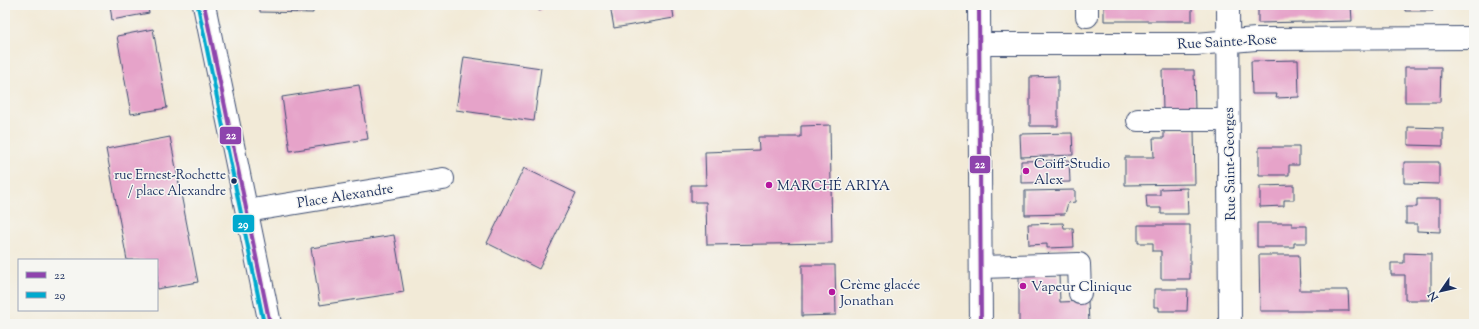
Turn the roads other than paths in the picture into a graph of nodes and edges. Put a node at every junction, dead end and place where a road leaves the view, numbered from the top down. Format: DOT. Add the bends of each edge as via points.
graph roads {
  1 [pos="204,5"];
  2 [pos="979,5"];
  3 [pos="1228,5"];
  4 [pos="1474,38"];
  5 [pos="1228,41"];
  6 [pos="979,44"];
  7 [pos="1138,120"];
  8 [pos="1228,120"];
  9 [pos="443,180"];
  10 [pos="247,211"];
  11 [pos="981,267"];
  12 [pos="1080,293"];
  13 [pos="270,324"];
  14 [pos="981,324"];
  15 [pos="1230,324"];
  1 -- 10 [label="street"];
  2 -- 6 [label="street"];
  3 -- 5 [label="street, Rue Saint-Georges"];
  4 -- 5 [label="street, Rue Sainte-Rose" via="1264,38"];
  5 -- 6 [label="street, Rue Sainte-Rose" via="1196,44"];
  5 -- 8 [label="street, Rue Saint-Georges"];
  6 -- 11 [label="street"];
  7 -- 8 [label="street"];
  8 -- 15 [label="street, Rue Saint-Georges"];
  9 -- 10 [label="street, Place Alexandre"];
  10 -- 13 [label="street"];
  11 -- 12 [label="street" via="1079,264"];
  11 -- 14 [label="street"];
}
